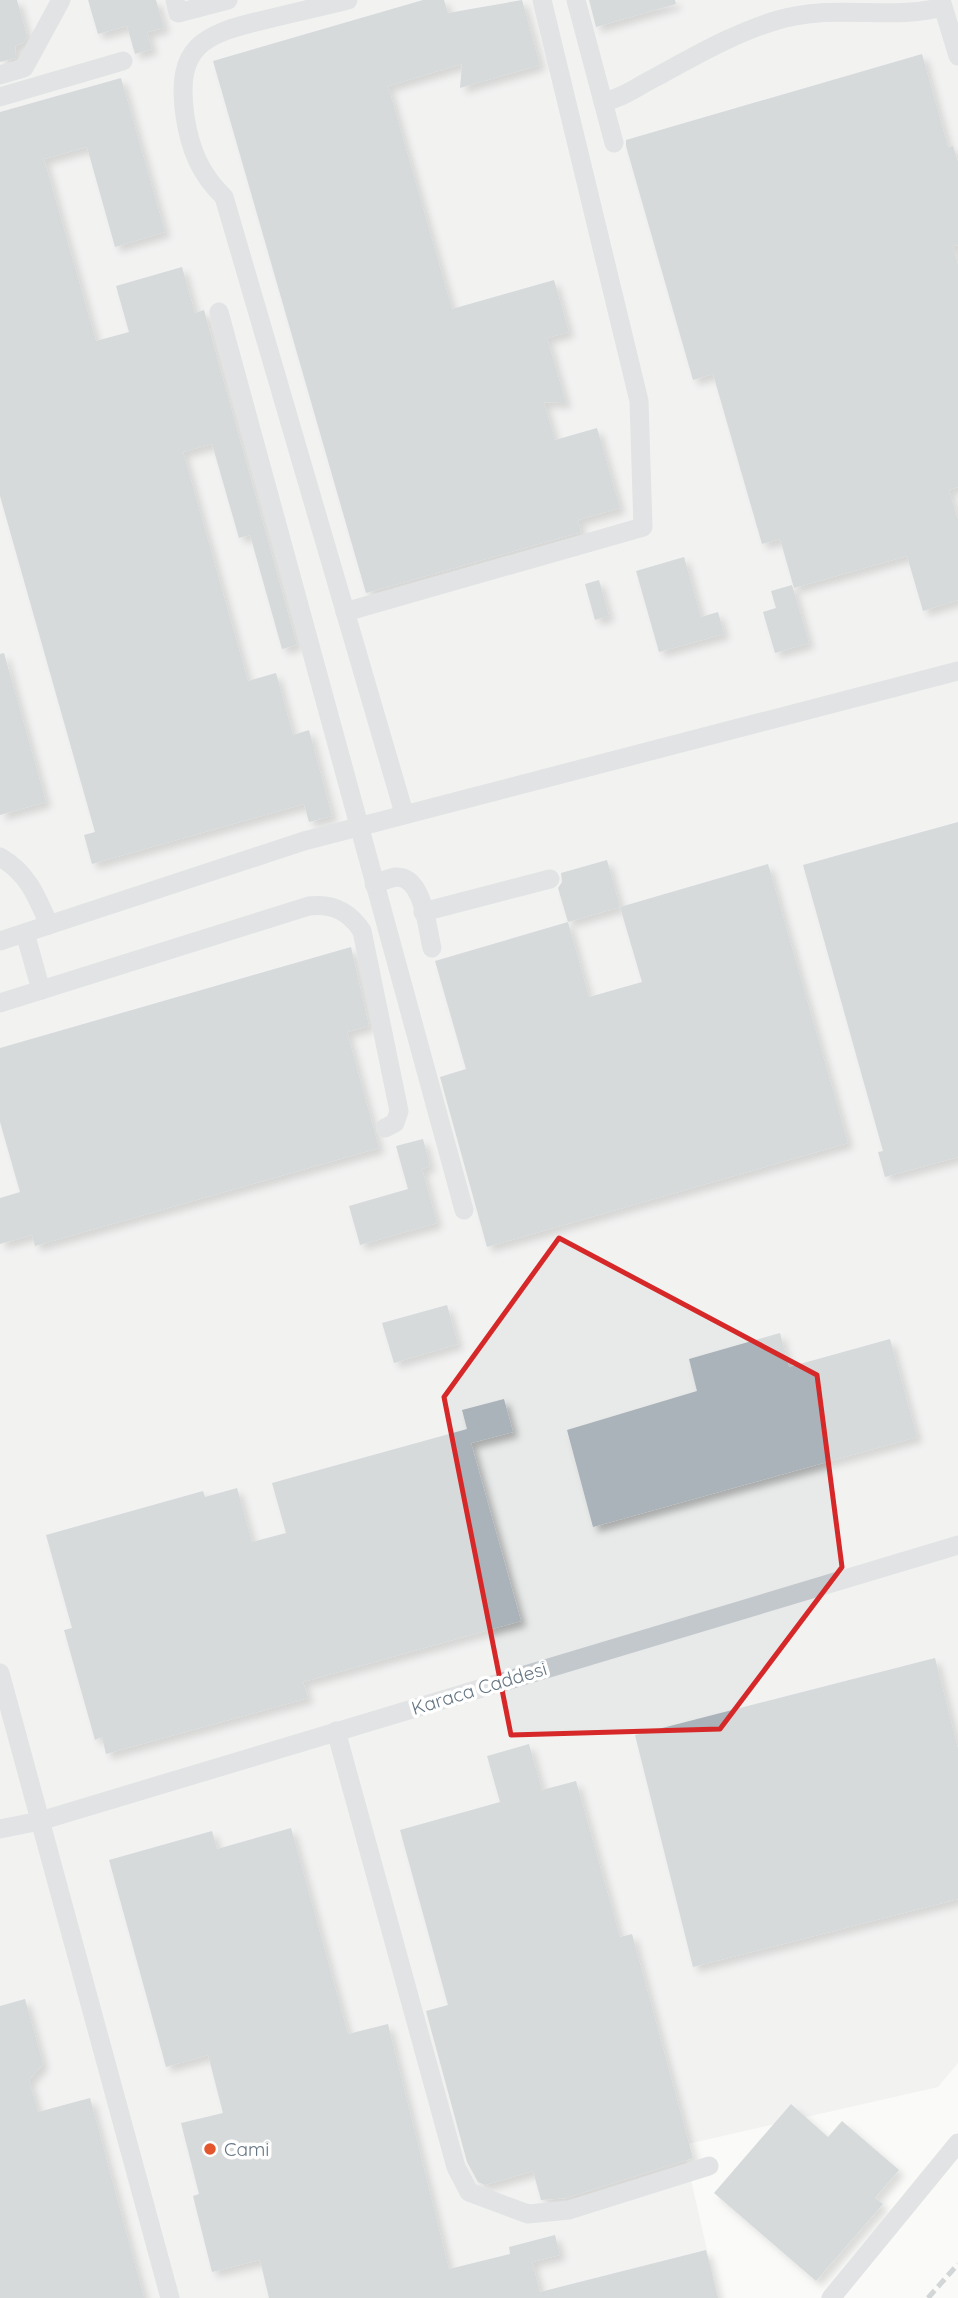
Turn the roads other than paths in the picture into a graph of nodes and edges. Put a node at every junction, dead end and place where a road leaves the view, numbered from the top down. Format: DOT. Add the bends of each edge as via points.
graph roads {
  1 [pos="61,0"];
  2 [pos="175,0"];
  3 [pos="228,0"];
  4 [pos="348,0"];
  5 [pos="542,0"];
  6 [pos="576,0"];
  7 [pos="942,4"];
  8 [pos="958,56"];
  9 [pos="123,61"];
  10 [pos="0,75"];
  11 [pos="0,97"];
  12 [pos="603,102"];
  13 [pos="614,143"];
  14 [pos="219,312"];
  15 [pos="345,612"];
  16 [pos="958,671"];
  17 [pos="404,813"];
  18 [pos="358,826"];
  19 [pos="0,857"];
  20 [pos="550,879"];
  21 [pos="374,884"];
  22 [pos="423,912"];
  23 [pos="50,925"];
  24 [pos="24,933"];
  25 [pos="0,941"];
  26 [pos="432,948"];
  27 [pos="41,990"];
  28 [pos="0,1003"];
  29 [pos="386,1128"];
  30 [pos="464,1210"];
  31 [pos="958,1545"];
  32 [pos="0,1673"];
  33 [pos="337,1731"];
  34 [pos="40,1821"];
  35 [pos="0,1829"];
  36 [pos="958,2143"];
  37 [pos="709,2166"];
  38 [pos="170,2298"];
  39 [pos="831,2298"];
  1 -- 10 [label="street" via="24,68"];
  2 -- 3 [label="street" via="178,13"];
  4 -- 15 [label="street" via="219,31 194,51 181,89 194,154 224,197"];
  5 -- 15 [label="street" via="639,401 643,527"];
  6 -- 12 [label="street"];
  7 -- 8 [label="street"];
  7 -- 12 [label="street" via="921,13 818,11 777,20 690,59 618,99"];
  9 -- 11 [label="street"];
  12 -- 13 [label="street"];
  14 -- 18 [label="street"];
  15 -- 17 [label="street"];
  16 -- 17 [label="street"];
  17 -- 18 [label="street"];
  18 -- 21 [label="street"];
  18 -- 23 [label="street"];
  19 -- 23 [label="street" via="33,886"];
  20 -- 22 [label="street"];
  21 -- 22 [label="street" via="395,877 405,879 415,887"];
  21 -- 30 [label="street"];
  22 -- 26 [label="street"];
  23 -- 24 [label="street"];
  24 -- 25 [label="street"];
  24 -- 27 [label="street"];
  27 -- 28 [label="street"];
  27 -- 29 [label="street" via="309,906 337,908 362,931 399,1111 395,1123"];
  31 -- 33 [label="street, Karaca Caddesi"];
  32 -- 34 [label="street"];
  33 -- 34 [label="street, Karaca Caddesi"];
  33 -- 37 [label="street" via="456,2167 469,2192 528,2214 569,2210"];
  34 -- 35 [label="street, Karaca Caddesi"];
  34 -- 38 [label="street"];
  36 -- 39 [label="street"];
}
